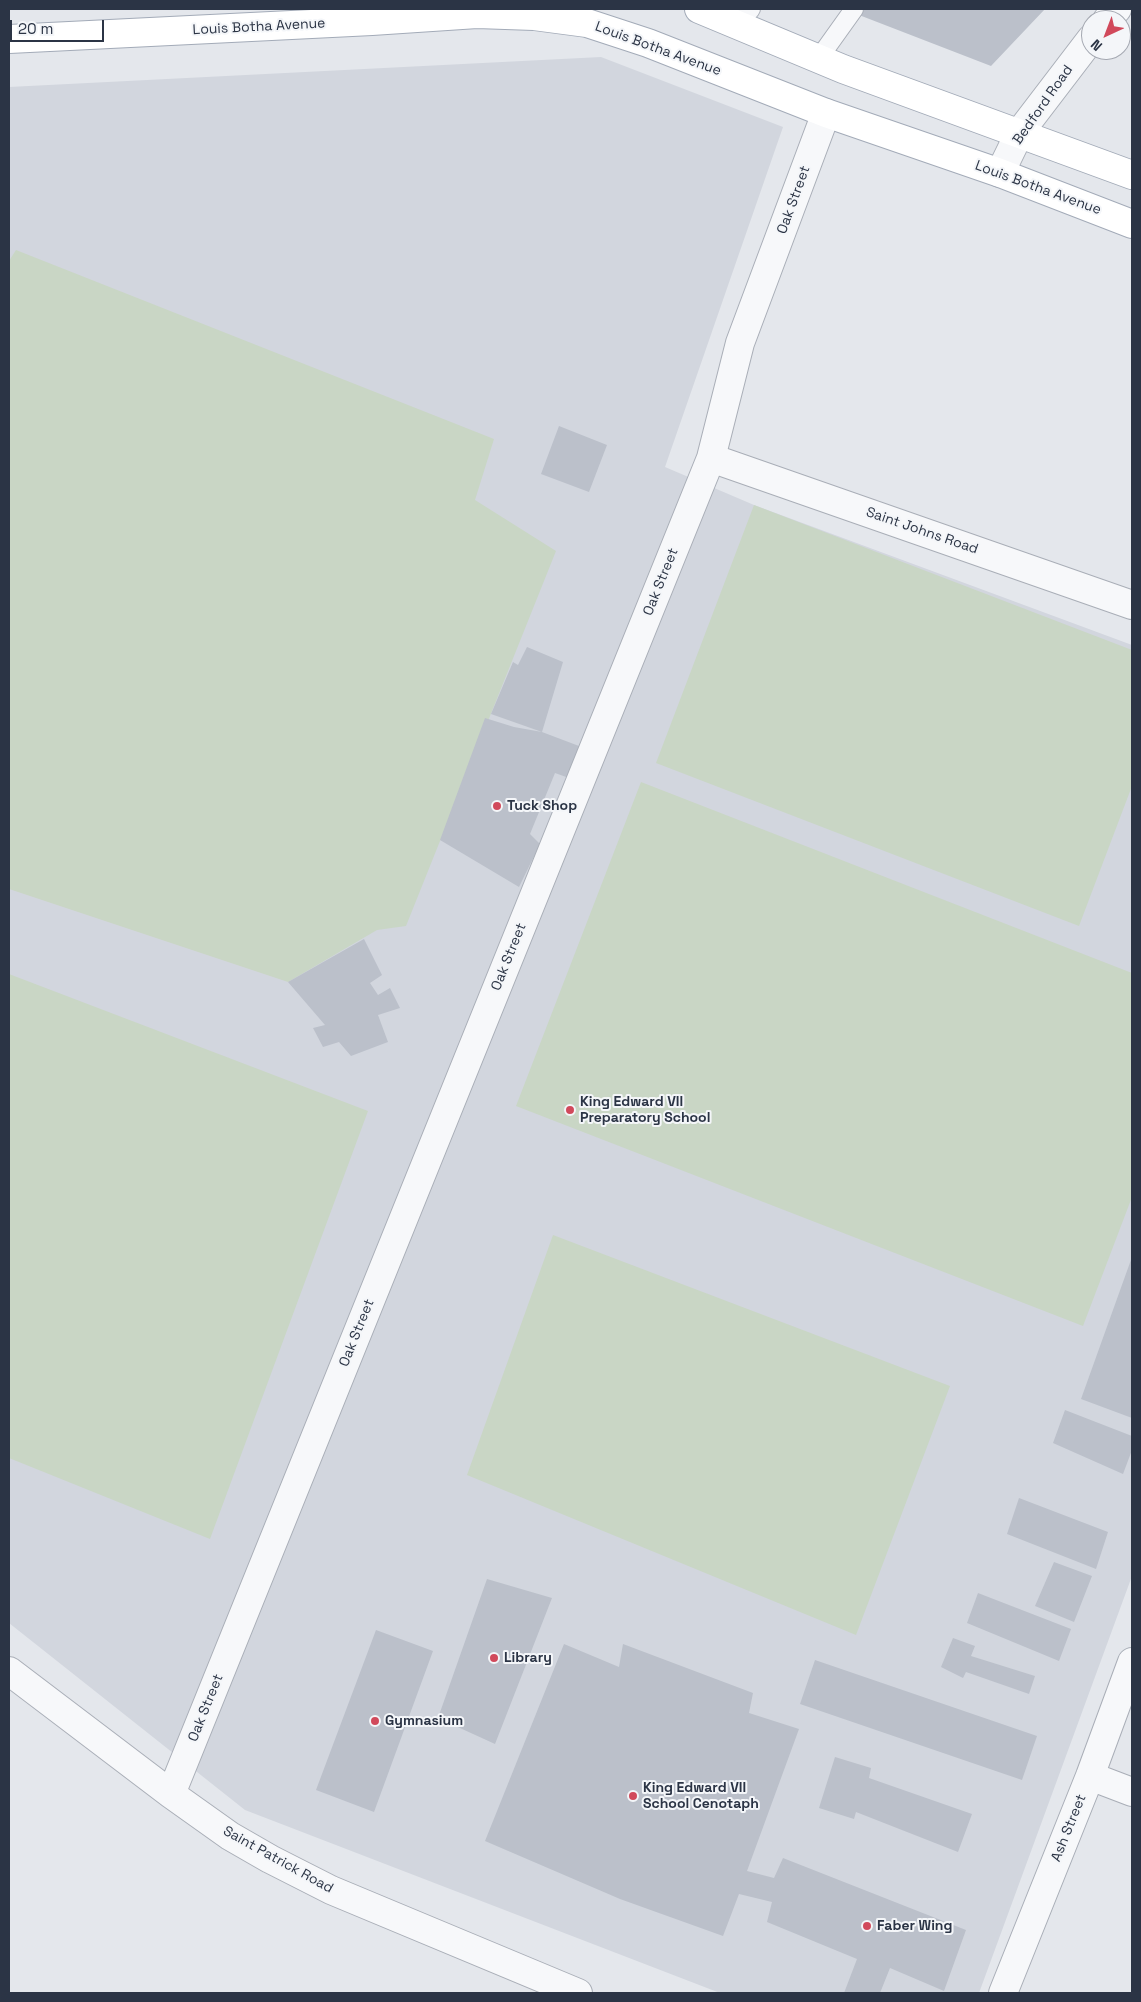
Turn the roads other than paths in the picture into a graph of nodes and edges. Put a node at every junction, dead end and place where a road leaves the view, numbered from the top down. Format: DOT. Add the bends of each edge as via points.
graph roads {
  1 [pos="699,9"];
  2 [pos="854,9"];
  3 [pos="744,17"];
  4 [pos="9,39"];
  5 [pos="1081,52"];
  6 [pos="819,58"];
  7 [pos="826,114"];
  8 [pos="1020,132"];
  9 [pos="1000,173"];
  10 [pos="1132,175"];
  11 [pos="1132,224"];
  12 [pos="711,458"];
  13 [pos="1132,605"];
  14 [pos="1132,1662"];
  15 [pos="9,1671"];
  16 [pos="1090,1776"];
  17 [pos="1132,1792"];
  18 [pos="171,1794"];
  19 [pos="578,1993"];
  20 [pos="1003,1993"];
  1 -- 3 [label="main road"];
  2 -- 6 [label="lane"];
  3 -- 6 [label="main road"];
  4 -- 7 [label="main road, Louis Botha Avenue" via="477,14 534,16 587,23 648,43"];
  5 -- 8 [label="street, Bedford Road"];
  6 -- 8 [label="main road"];
  7 -- 9 [label="main road, Louis Botha Avenue"];
  7 -- 12 [label="street, Oak Street" via="740,343"];
  8 -- 9 [label="street, Bedford Road"];
  8 -- 10 [label="main road"];
  9 -- 11 [label="main road, Louis Botha Avenue"];
  12 -- 13 [label="street, Saint Johns Road"];
  12 -- 18 [label="street, Oak Street"];
  14 -- 16 [label="street, Ash Street"];
  15 -- 18 [label="street, Saint Patrick Road"];
  16 -- 17 [label="street"];
  16 -- 20 [label="street, Ash Street"];
  18 -- 19 [label="street, Saint Patrick Road" via="230,1836 331,1890"];
}
